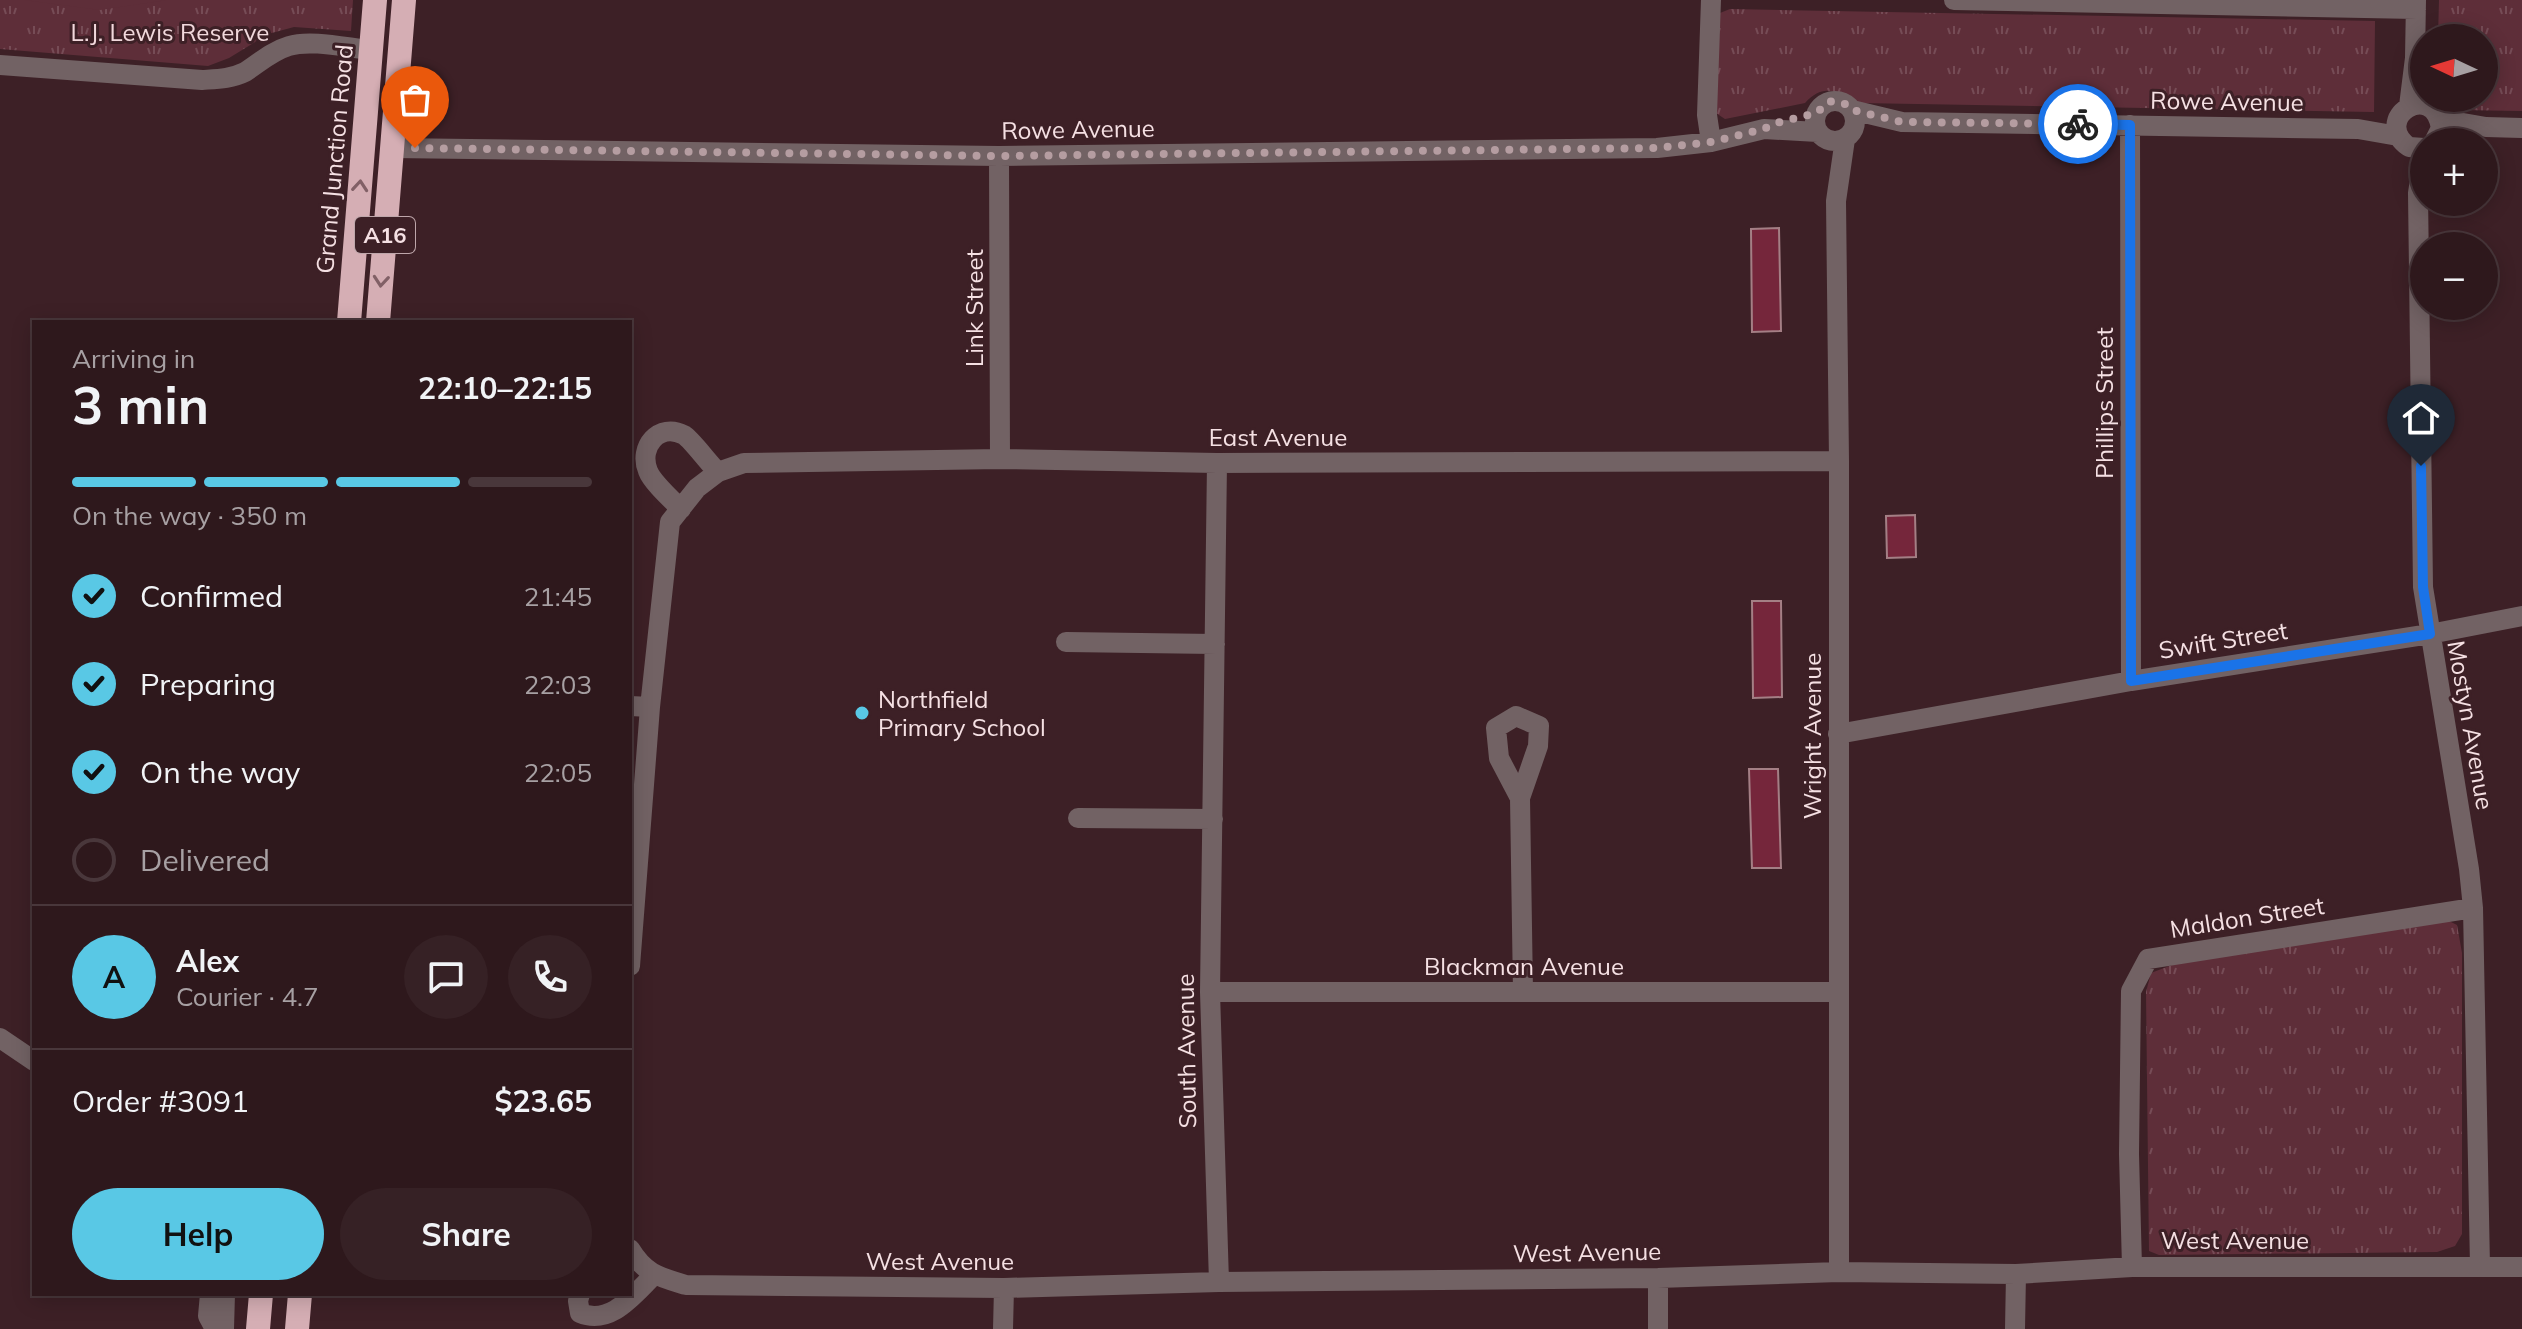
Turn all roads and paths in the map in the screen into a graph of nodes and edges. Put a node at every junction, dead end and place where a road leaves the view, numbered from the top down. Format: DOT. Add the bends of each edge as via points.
graph roads {
  1 [pos="375,0"];
  2 [pos="404,0"];
  3 [pos="1711,0"];
  4 [pos="1954,0"];
  5 [pos="2003,1"];
  6 [pos="2416,4"];
  7 [pos="371,50"];
  8 [pos="400,52"];
  9 [pos="0,65"];
  10 [pos="1852,110"];
  11 [pos="1902,122"];
  12 [pos="2130,125"];
  13 [pos="2420,128"];
  14 [pos="2470,128"];
  15 [pos="2522,128"];
  16 [pos="1831,131"];
  17 [pos="2410,131"];
  18 [pos="1711,142"];
  19 [pos="392,148"];
  20 [pos="999,156"];
  21 [pos="2418,216"];
  22 [pos="349,320"];
  23 [pos="378,320"];
  24 [pos="1000,459"];
  25 [pos="1839,461"];
  26 [pos="1217,463"];
  27 [pos="718,472"];
  28 [pos="681,509"];
  29 [pos="2522,616"];
  30 [pos="2430,634"];
  31 [pos="1066,642"];
  32 [pos="1215,644"];
  33 [pos="2131,681"];
  34 [pos="640,706"];
  35 [pos="1838,734"];
  36 [pos="1520,798"];
  37 [pos="1078,818"];
  38 [pos="1213,819"];
  39 [pos="2473,908"];
  40 [pos="632,914"];
  41 [pos="1210,992"];
  42 [pos="1523,992"];
  43 [pos="1838,992"];
  44 [pos="0,1038"];
  45 [pos="32,1060"];
  46 [pos="637,1258"];
  47 [pos="2480,1266"];
  48 [pos="2132,1267"];
  49 [pos="2522,1267"];
  50 [pos="1839,1272"];
  51 [pos="2016,1274"];
  52 [pos="1658,1278"];
  53 [pos="1219,1282"];
  54 [pos="1004,1288"];
  55 [pos="210,1296"];
  56 [pos="225,1296"];
  57 [pos="261,1296"];
  58 [pos="300,1296"];
  59 [pos="621,1296"];
  60 [pos="580,1304"];
  61 [pos="215,1329"];
  62 [pos="224,1329"];
  63 [pos="258,1329"];
  64 [pos="297,1329"];
  65 [pos="1003,1329"];
  66 [pos="1658,1329"];
  67 [pos="2015,1329"];
  1 -- 7 [label="highway, Grand Junction Road / A16"];
  2 -- 8 [label="highway, A16"];
  3 -- 18 [label="street"];
  4 -- 5 [label="street"];
  5 -- 6 [label="street"];
  6 -- 13 [label="street, Mostyn Avenue"];
  7 -- 8 [label="highway"];
  7 -- 9 [label="street" via="290,45 243,73 202,80"];
  22 -- 7 [label="highway, Grand Junction Road / A16, one-way"];
  8 -- 19 [label="highway, A16"];
  10 -- 11 [label="street, Rowe Avenue"];
  10 -- 16 [label="street, Wright Avenue" via="1856,121"];
  10 -- 16 [label="street, Rowe Avenue" via="1827,102"];
  11 -- 12 [label="street, Rowe Avenue"];
  11 -- 16 [label="street, Rowe Avenue"];
  12 -- 17 [label="street, Rowe Avenue"];
  12 -- 33 [label="street, Phillips Street"];
  14 -- 15 [label="street, Rowe Avenue"];
  16 -- 18 [label="street, Rowe Avenue" via="1764,129"];
  16 -- 25 [label="street, Wright Avenue"];
  18 -- 20 [label="street, Rowe Avenue" via="1657,148"];
  19 -- 20 [label="street, Rowe Avenue"];
  19 -- 23 [label="highway, A16, one-way"];
  20 -- 24 [label="street, Link Street"];
  21 -- 30 [label="street, Mostyn Avenue" via="2423,587"];
  24 -- 26 [label="street, East Avenue"];
  24 -- 27 [label="street, East Avenue" via="744,463"];
  25 -- 26 [label="street, East Avenue"];
  25 -- 35 [label="street, Wright Avenue"];
  26 -- 32 [label="street, South Avenue"];
  27 -- 28 [label="street, East Avenue"];
  27 -- 28 [label="street" via="684,435 653,436 646,448 648,471"];
  28 -- 34 [label="street, East Avenue" via="670,522"];
  29 -- 30 [label="street, Swift Street"];
  30 -- 33 [label="street, Swift Street"];
  30 -- 39 [label="street, Mostyn Avenue"];
  31 -- 32 [label="street"];
  32 -- 38 [label="street, South Avenue"];
  33 -- 35 [label="street, Swift Street"];
  34 -- 40 [label="street, East Avenue"];
  35 -- 43 [label="street, Wright Avenue"];
  36 -- 42 [label="street"];
  37 -- 38 [label="street"];
  38 -- 41 [label="street, South Avenue"];
  39 -- 47 [label="street, Mostyn Avenue"];
  39 -- 48 [label="street, Maldon Street" via="2148,959 2131,991"];
  41 -- 42 [label="street, Blackman Avenue"];
  41 -- 53 [label="street, South Avenue"];
  42 -- 43 [label="street, Blackman Avenue"];
  43 -- 50 [label="street, Wright Avenue"];
  44 -- 45 [label="street"];
  46 -- 54 [label="street, West Avenue" via="686,1285"];
  47 -- 48 [label="street, West Avenue"];
  47 -- 49 [label="street, West Avenue"];
  48 -- 51 [label="street, West Avenue"];
  50 -- 51 [label="street, West Avenue"];
  50 -- 52 [label="street, West Avenue"];
  51 -- 67 [label="street"];
  52 -- 53 [label="street, West Avenue"];
  52 -- 66 [label="street"];
  53 -- 54 [label="street, West Avenue"];
  54 -- 65 [label="street"];
  55 -- 61 [label="street" via="208,1316"];
  56 -- 62 [label="street"];
  57 -- 63 [label="highway"];
  58 -- 64 [label="highway"];
  59 -- 60 [label="street, West Avenue" via="613,1314 589,1317"];
}
